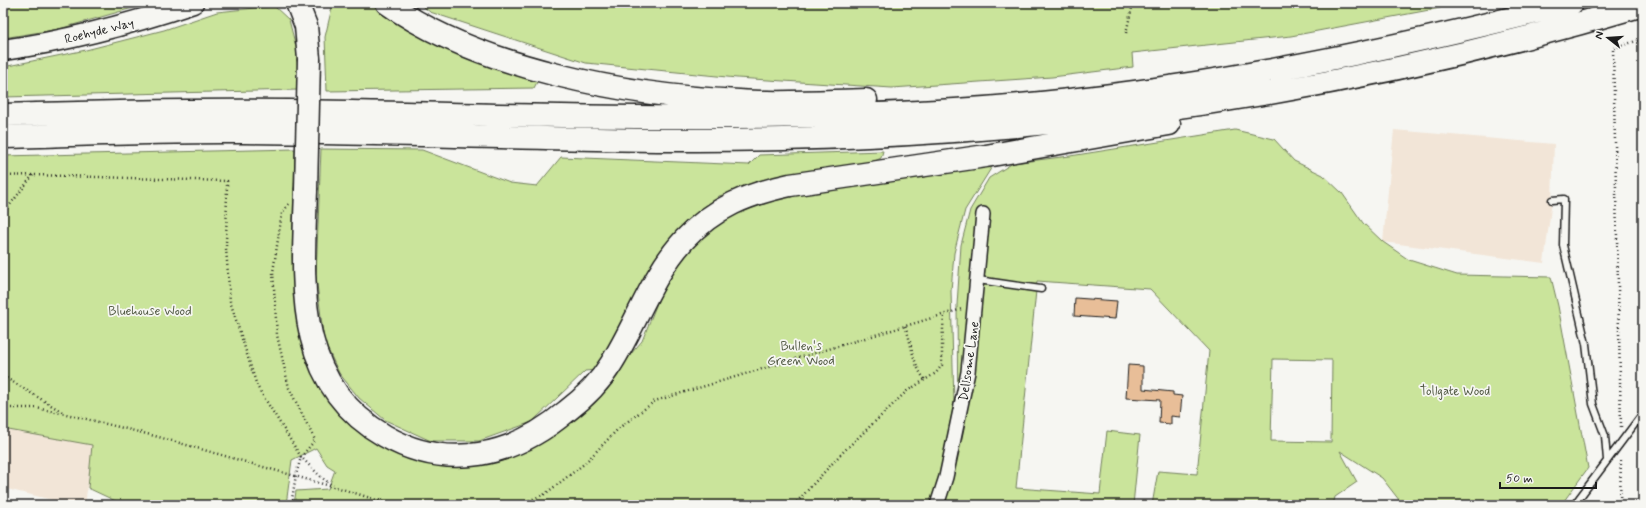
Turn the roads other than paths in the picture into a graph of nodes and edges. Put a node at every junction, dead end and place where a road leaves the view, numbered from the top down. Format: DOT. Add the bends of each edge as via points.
graph roads {
  1 [pos="193,3"];
  2 [pos="297,3"];
  3 [pos="387,3"];
  4 [pos="1572,3"];
  5 [pos="1643,4"];
  6 [pos="3,50"];
  7 [pos="1264,95"];
  8 [pos="959,110"];
  9 [pos="3,115"];
  10 [pos="3,136"];
  11 [pos="1552,200"];
  12 [pos="983,214"];
  13 [pos="978,280"];
  14 [pos="1042,289"];
  15 [pos="1643,413"];
  16 [pos="1607,460"];
  17 [pos="937,505"];
  18 [pos="1574,505"];
  1 -- 6 [label="main road, Roehyde Way" via="38,45"];
  2 -- 7 [label="highway, bridge" via="306,26 309,59 298,196 309,332 322,369 331,385 342,400 370,427 392,440 439,454 487,453 516,444 554,422 595,385 610,366 670,257 698,226 737,200 759,191 790,185 986,156 1220,114"];
  3 -- 8 [label="highway" via="441,35 514,63 584,82 664,94 739,101 876,100"];
  4 -- 8 [label="highway" via="1458,32 1304,65 1163,88"];
  5 -- 7 [label="highway" via="1463,54"];
  7 -- 10 [label="highway" via="1142,113 1037,124 908,134 784,139 651,140 240,132"];
  8 -- 9 [label="highway" via="722,118 284,111"];
  11 -- 16 [label="lane" via="1564,199 1563,245 1586,344 1593,404 1605,436"];
  12 -- 13 [label="street, Dellsome Lane"];
  13 -- 14 [label="lane"];
  13 -- 17 [label="street, Dellsome Lane" via="968,372 946,477"];
  15 -- 16 [label="lane"];
  16 -- 18 [label="lane"];
}
